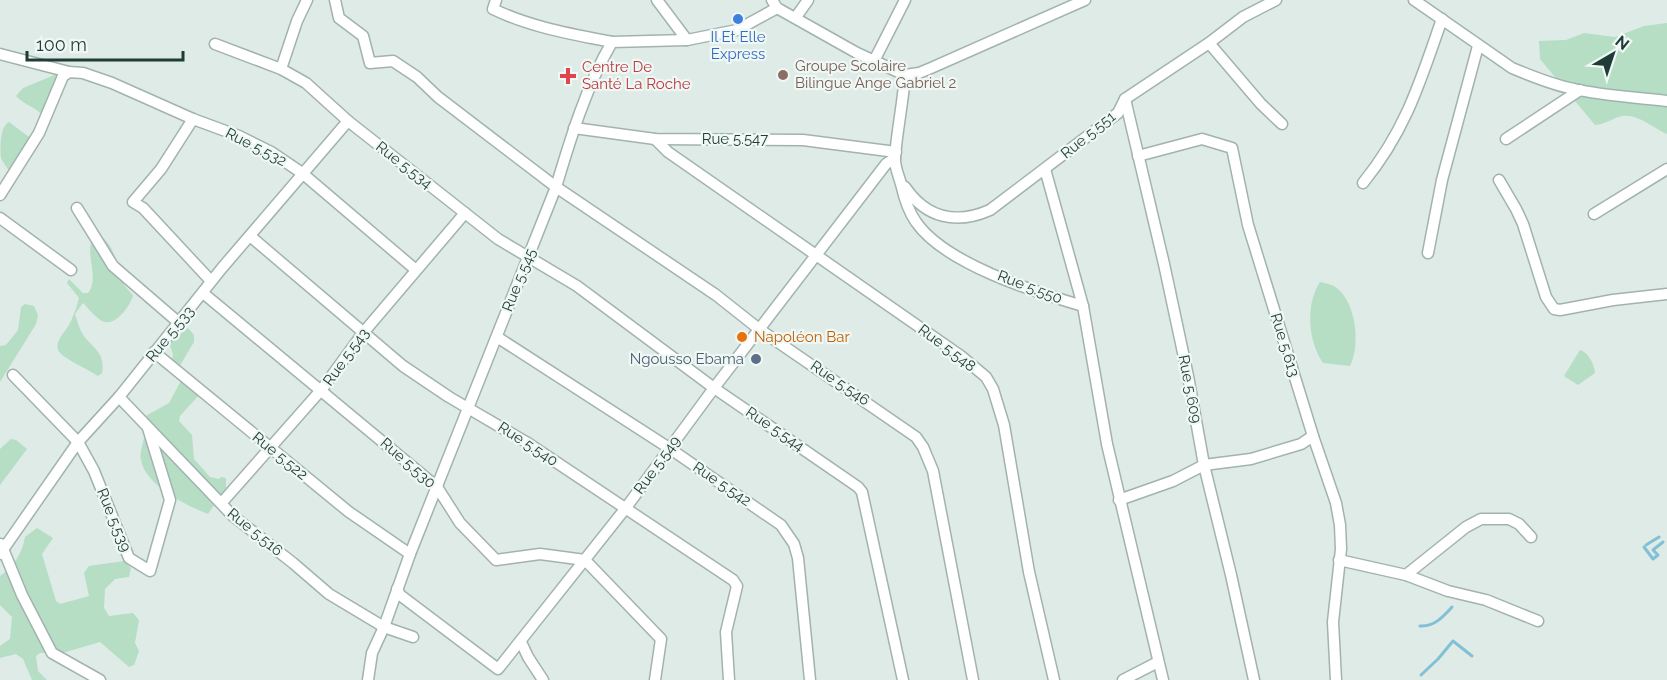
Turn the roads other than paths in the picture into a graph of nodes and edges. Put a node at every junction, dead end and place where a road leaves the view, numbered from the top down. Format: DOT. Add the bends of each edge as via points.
graph roads {
  1 [pos="307,0"];
  2 [pos="335,0"];
  3 [pos="496,0"];
  4 [pos="657,0"];
  5 [pos="808,0"];
  6 [pos="905,0"];
  7 [pos="1085,0"];
  8 [pos="1276,0"];
  9 [pos="1414,0"];
  10 [pos="775,4"];
  11 [pos="796,17"];
  12 [pos="1442,19"];
  13 [pos="687,39"];
  14 [pos="612,42"];
  15 [pos="1209,43"];
  16 [pos="215,44"];
  17 [pos="1478,46"];
  18 [pos="0,54"];
  19 [pos="874,61"];
  20 [pos="281,69"];
  21 [pos="69,72"];
  22 [pos="905,75"];
  23 [pos="1580,90"];
  24 [pos="1125,99"];
  25 [pos="1667,101"];
  26 [pos="192,119"];
  27 [pos="348,121"];
  28 [pos="1282,124"];
  29 [pos="574,128"];
  30 [pos="655,139"];
  31 [pos="1506,139"];
  32 [pos="896,155"];
  33 [pos="1138,156"];
  34 [pos="1045,169"];
  35 [pos="1667,169"];
  36 [pos="302,173"];
  37 [pos="899,177"];
  38 [pos="1498,180"];
  39 [pos="1363,183"];
  40 [pos="556,187"];
  41 [pos="0,195"];
  42 [pos="77,208"];
  43 [pos="465,213"];
  44 [pos="1594,214"];
  45 [pos="0,218"];
  46 [pos="250,236"];
  47 [pos="1428,253"];
  48 [pos="818,255"];
  49 [pos="528,258"];
  50 [pos="71,270"];
  51 [pos="416,270"];
  52 [pos="211,282"];
  53 [pos="204,292"];
  54 [pos="1667,294"];
  55 [pos="1083,306"];
  56 [pos="178,322"];
  57 [pos="759,329"];
  58 [pos="363,333"];
  59 [pos="497,337"];
  60 [pos="154,352"];
  61 [pos="12,375"];
  62 [pos="714,388"];
  63 [pos="322,389"];
  64 [pos="119,397"];
  65 [pos="469,408"];
  66 [pos="148,428"];
  67 [pos="1313,436"];
  68 [pos="78,442"];
  69 [pos="669,448"];
  70 [pos="271,449"];
  71 [pos="1204,465"];
  72 [pos="437,487"];
  73 [pos="225,499"];
  74 [pos="1119,500"];
  75 [pos="626,509"];
  76 [pos="1531,537"];
  77 [pos="1,548"];
  78 [pos="410,554"];
  79 [pos="585,560"];
  80 [pos="1339,560"];
  81 [pos="1406,575"];
  82 [pos="397,590"];
  83 [pos="1538,621"];
  84 [pos="384,627"];
  85 [pos="413,637"];
  86 [pos="521,642"];
  87 [pos="1158,662"];
  88 [pos="100,680"];
  89 [pos="368,680"];
  90 [pos="543,680"];
  91 [pos="655,680"];
  92 [pos="729,680"];
  93 [pos="810,680"];
  94 [pos="903,680"];
  95 [pos="974,680"];
  96 [pos="1054,680"];
  97 [pos="1123,680"];
  98 [pos="1163,680"];
  99 [pos="1254,680"];
  100 [pos="1336,680"];
  1 -- 20 [label="street"];
  2 -- 40 [label="street, Rue 5.546" via="339,18 363,36 370,63 393,61"];
  3 -- 14 [label="street" via="493,9 504,15 539,27"];
  4 -- 13 [label="street"];
  5 -- 11 [label="street"];
  6 -- 19 [label="street"];
  7 -- 22 [label="street" via="932,68"];
  8 -- 15 [label="street, Rue 5.551" via="1243,17"];
  9 -- 12 [label="street"];
  10 -- 11 [label="street"];
  10 -- 13 [label="street" via="737,30"];
  11 -- 19 [label="street"];
  12 -- 17 [label="street"];
  12 -- 39 [label="street" via="1399,131"];
  13 -- 14 [label="street"];
  14 -- 29 [label="street, Rue 5.545" via="593,76"];
  15 -- 24 [label="street, Rue 5.551"];
  15 -- 28 [label="street"];
  16 -- 20 [label="street, Rue 5.534"];
  17 -- 23 [label="street" via="1512,68"];
  17 -- 47 [label="street" via="1442,180"];
  18 -- 21 [label="street, Rue 5.532"];
  19 -- 22 [label="street"];
  20 -- 27 [label="street, Rue 5.534" via="306,83"];
  21 -- 26 [label="street, Rue 5.532" via="112,83"];
  21 -- 41 [label="street" via="63,76 39,134"];
  22 -- 32 [label="street, Rue 5.550"];
  23 -- 25 [label="street"];
  23 -- 31 [label="street"];
  24 -- 33 [label="street, Rue 5.609"];
  24 -- 34 [label="street, Rue 5.551" via="1118,113"];
  26 -- 36 [label="street, Rue 5.532" via="239,136"];
  26 -- 52 [label="street" via="161,169 134,201"];
  27 -- 36 [label="street, Rue 5.533"];
  27 -- 43 [label="street, Rue 5.534"];
  29 -- 30 [label="street, Rue 5.547"];
  29 -- 40 [label="street, Rue 5.545"];
  30 -- 32 [label="street, Rue 5.547" via="803,140"];
  30 -- 48 [label="street, Rue 5.548" via="668,152"];
  32 -- 37 [label="street, Rue 5.550"];
  32 -- 48 [label="street, Rue 5.549"];
  33 -- 67 [label="street, Rue 5.613" via="1202,139 1232,148 1248,225"];
  33 -- 71 [label="street, Rue 5.609"];
  34 -- 37 [label="street, Rue 5.551" via="990,210 956,219 918,203"];
  34 -- 55 [label="street"];
  35 -- 44 [label="street"];
  36 -- 46 [label="street, Rue 5.533"];
  36 -- 51 [label="street, Rue 5.532"];
  37 -- 55 [label="street, Rue 5.550" via="915,221 958,257 1021,286"];
  38 -- 54 [label="street" via="1516,208 1546,297 1554,309"];
  40 -- 49 [label="street, Rue 5.545"];
  40 -- 57 [label="street, Rue 5.546" via="716,295"];
  42 -- 56 [label="street" via="113,266"];
  43 -- 49 [label="street, Rue 5.534"];
  43 -- 51 [label="street, Rue 5.543"];
  45 -- 50 [label="street"];
  46 -- 52 [label="street, Rue 5.533"];
  46 -- 58 [label="street, Rue 5.540"];
  48 -- 57 [label="street, Rue 5.549"];
  48 -- 96 [label="street, Rue 5.548" via="986,377 1004,425 1029,572"];
  49 -- 59 [label="street, Rue 5.545"];
  49 -- 62 [label="street, Rue 5.544" via="577,286"];
  51 -- 58 [label="street, Rue 5.543"];
  52 -- 53 [label="street, Rue 5.533"];
  53 -- 56 [label="street, Rue 5.533"];
  53 -- 63 [label="street, Rue 5.530"];
  55 -- 74 [label="street, Rue 5.550"];
  56 -- 60 [label="street, Rue 5.533"];
  57 -- 62 [label="street, Rue 5.549"];
  57 -- 95 [label="street, Rue 5.546" via="906,429 923,447 933,471"];
  58 -- 63 [label="street, Rue 5.543"];
  58 -- 65 [label="street, Rue 5.540" via="403,366"];
  59 -- 65 [label="street, Rue 5.545"];
  59 -- 69 [label="street, Rue 5.542"];
  60 -- 64 [label="street, Rue 5.533"];
  60 -- 70 [label="street, Rue 5.522"];
  61 -- 68 [label="street, Rue 5.539"];
  62 -- 69 [label="street, Rue 5.549"];
  62 -- 94 [label="street, Rue 5.544" via="862,492"];
  63 -- 70 [label="street, Rue 5.543"];
  63 -- 72 [label="street, Rue 5.530"];
  64 -- 66 [label="street, Rue 5.516"];
  64 -- 68 [label="street, Rue 5.533"];
  65 -- 72 [label="street, Rue 5.545"];
  65 -- 75 [label="street, Rue 5.540"];
  66 -- 68 [label="street, Rue 5.539" via="170,500 150,572 129,558"];
  66 -- 84 [label="street, Rue 5.516" via="233,516 329,594"];
  67 -- 71 [label="street" via="1301,444 1251,459"];
  67 -- 80 [label="street" via="1336,503"];
  68 -- 77 [label="street, Rue 5.533"];
  69 -- 75 [label="street, Rue 5.549"];
  69 -- 93 [label="street, Rue 5.542" via="788,533 798,558"];
  70 -- 73 [label="street, Rue 5.543"];
  70 -- 78 [label="street, Rue 5.522" via="349,512"];
  71 -- 74 [label="street"];
  71 -- 99 [label="street, Rue 5.609"];
  72 -- 78 [label="street, Rue 5.545"];
  72 -- 79 [label="street, Rue 5.530" via="460,523 496,560 540,554"];
  74 -- 87 [label="street, Rue 5.550"];
  75 -- 79 [label="street, Rue 5.549"];
  75 -- 92 [label="street, Rue 5.540" via="737,586 726,632"];
  76 -- 81 [label="street" via="1509,519 1482,519 1466,527"];
  77 -- 88 [label="street" via="52,653"];
  78 -- 82 [label="street, Rue 5.545"];
  79 -- 86 [label="street, Rue 5.549"];
  79 -- 91 [label="street" via="661,639"];
  80 -- 81 [label="street"];
  80 -- 100 [label="street" via="1333,622"];
  81 -- 83 [label="street"];
  82 -- 84 [label="street, Rue 5.545"];
  82 -- 86 [label="street, Rue 5.549" via="498,669"];
  84 -- 85 [label="street, Rue 5.516"];
  84 -- 89 [label="street, Rue 5.545" via="372,653"];
  86 -- 90 [label="street"];
  87 -- 97 [label="street"];
  87 -- 98 [label="street, Rue 5.550"];
}
